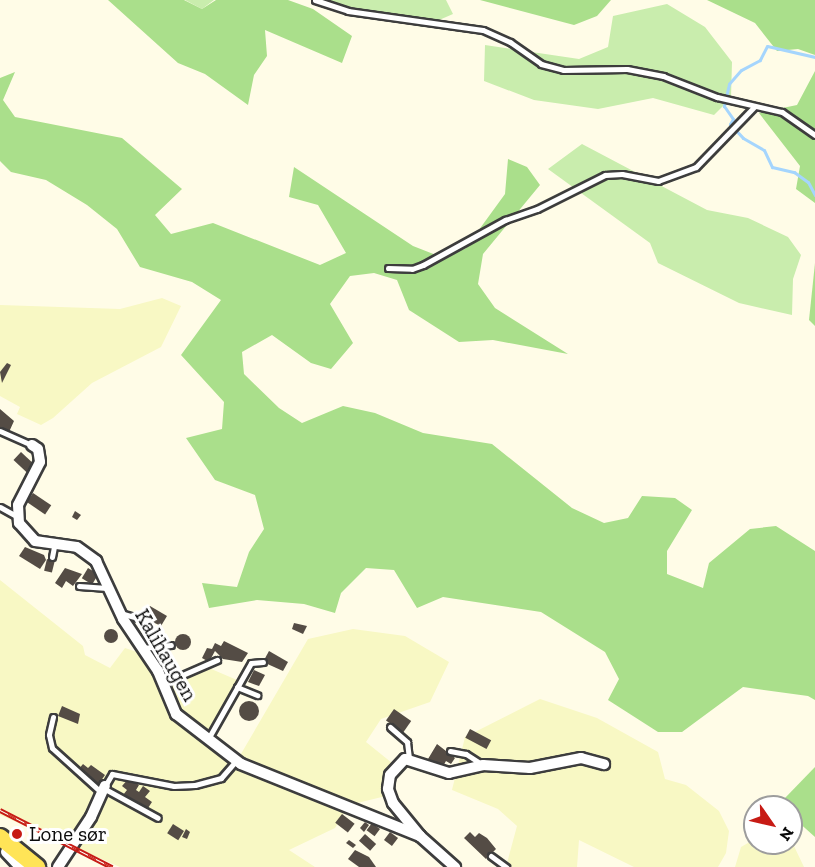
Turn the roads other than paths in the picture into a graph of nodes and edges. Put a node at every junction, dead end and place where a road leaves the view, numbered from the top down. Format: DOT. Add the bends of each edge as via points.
graph roads {
  1 [pos="315,0"];
  2 [pos="752,106"];
  3 [pos="815,135"];
  4 [pos="388,268"];
  5 [pos="0,431"];
  6 [pos="32,445"];
  7 [pos="0,507"];
  8 [pos="16,516"];
  9 [pos="79,586"];
  10 [pos="107,588"];
  11 [pos="119,614"];
  12 [pos="138,618"];
  13 [pos="171,645"];
  14 [pos="142,649"];
  15 [pos="217,660"];
  16 [pos="263,662"];
  17 [pos="164,683"];
  18 [pos="237,687"];
  19 [pos="257,695"];
  20 [pos="53,717"];
  21 [pos="390,727"];
  22 [pos="208,739"];
  23 [pos="450,751"];
  24 [pos="409,759"];
  25 [pos="236,760"];
  26 [pos="604,764"];
  27 [pos="483,765"];
  28 [pos="104,789"];
  29 [pos="158,818"];
  30 [pos="420,836"];
  31 [pos="0,837"];
  32 [pos="0,848"];
  33 [pos="491,856"];
  34 [pos="20,867"];
  35 [pos="37,867"];
  36 [pos="58,867"];
  37 [pos="455,867"];
  38 [pos="506,867"];
  1 -- 2 [label="lane" via="348,11 483,30 510,42 541,64 562,70 627,69 663,76"];
  2 -- 3 [label="lane" via="782,112"];
  2 -- 4 [label="lane" via="696,167 658,180 605,175 553,202 505,219 423,265 412,269"];
  5 -- 6 [label="lane"];
  6 -- 8 [label="street" via="38,449 40,462"];
  7 -- 8 [label="lane"];
  8 -- 10 [label="street, Kalihaugen" via="35,541 53,552 77,547 90,555"];
  9 -- 10 [label="lane"];
  10 -- 11 [label="street, Kalihaugen"];
  11 -- 12 [label="lane"];
  11 -- 14 [label="street, Kalihaugen"];
  13 -- 14 [label="lane"];
  14 -- 17 [label="street, Kalihaugen"];
  15 -- 17 [label="lane"];
  16 -- 18 [label="lane" via="251,663"];
  17 -- 22 [label="street, Kalihaugen" via="176,714"];
  18 -- 19 [label="lane"];
  18 -- 22 [label="lane"];
  20 -- 28 [label="lane" via="49,735 52,748"];
  21 -- 24 [label="lane" via="407,742"];
  22 -- 25 [label="street, Kalihaugen"];
  23 -- 27 [label="lane" via="466,754"];
  24 -- 27 [label="street" via="444,773"];
  24 -- 30 [label="street, Kalihaugen" via="394,769 388,789 393,803"];
  25 -- 28 [label="lane" via="221,778 195,785 174,786 112,774"];
  25 -- 30 [label="street, Kalihaugen"];
  26 -- 27 [label="street" via="582,758 530,768"];
  28 -- 29 [label="lane"];
  28 -- 36 [label="street"];
  30 -- 37 [label="street, Kalihaugen"];
  31 -- 35 [label="main road"];
  32 -- 34 [label="street"];
  33 -- 38 [label="lane"];
}
